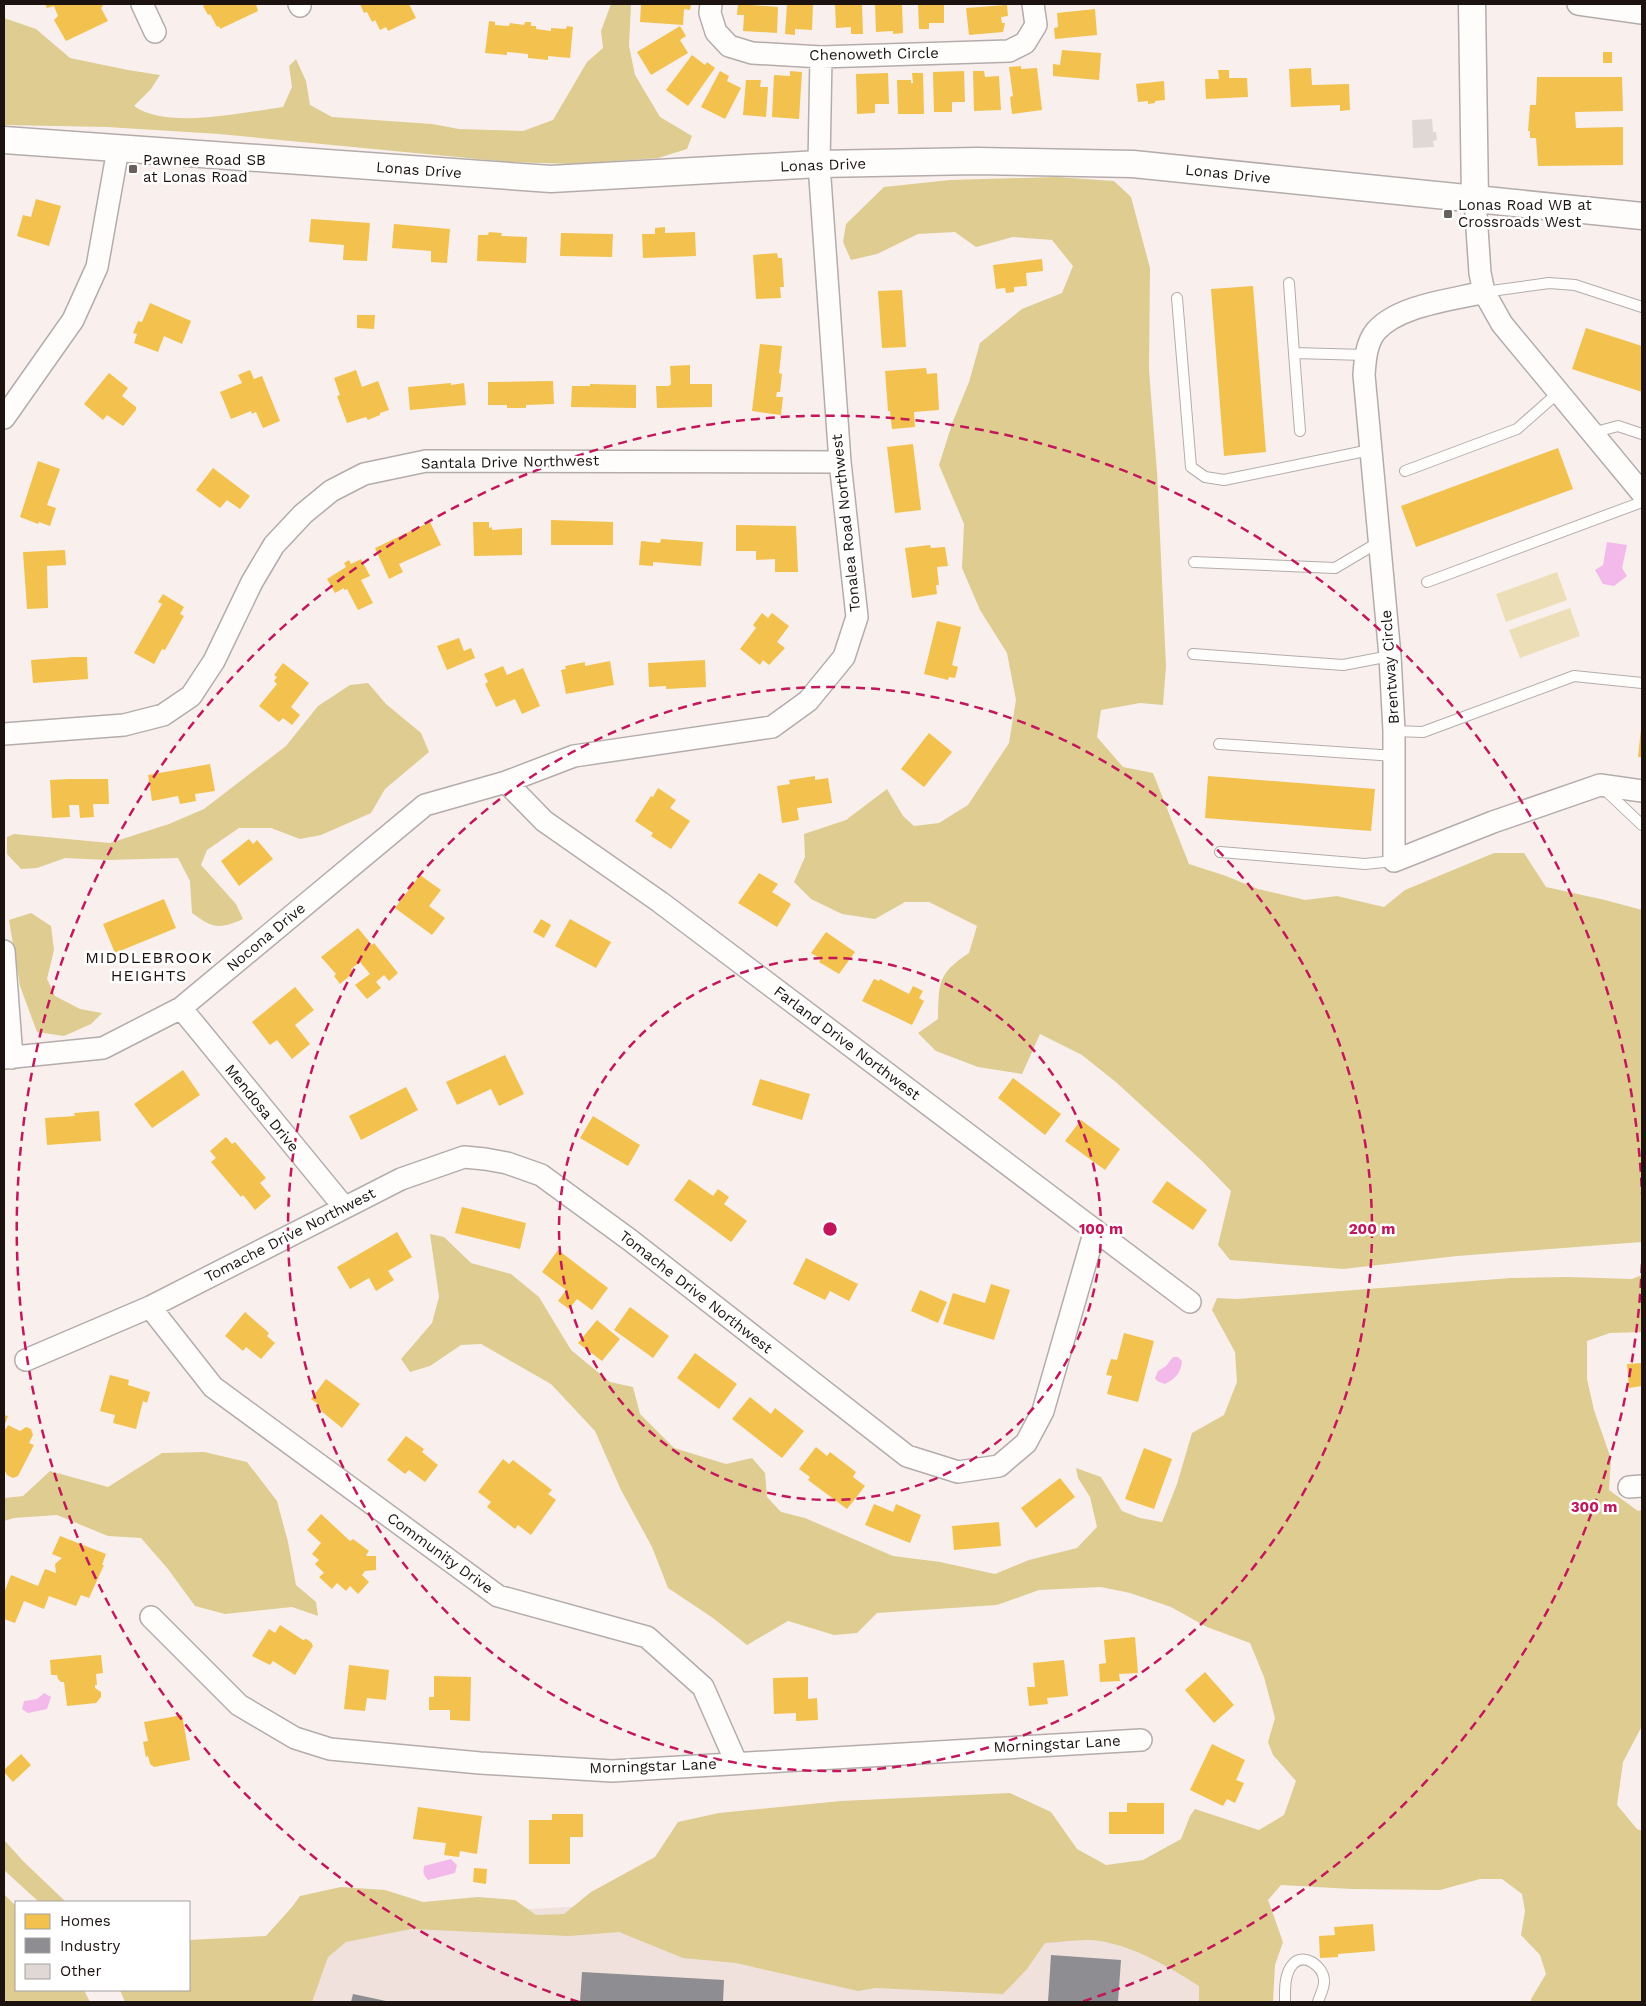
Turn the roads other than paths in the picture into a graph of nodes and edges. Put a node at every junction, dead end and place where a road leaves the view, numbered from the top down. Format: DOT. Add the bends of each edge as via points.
graph roads {
  1 [pos="142,4"];
  2 [pos="711,4"];
  3 [pos="1033,4"];
  4 [pos="1472,4"];
  5 [pos="1578,4"];
  6 [pos="1604,6"];
  7 [pos="1642,13"];
  8 [pos="155,32"];
  9 [pos="821,56"];
  10 [pos="4,140"];
  11 [pos="118,149"];
  12 [pos="819,164"];
  13 [pos="1476,199"];
  14 [pos="1642,216"];
  15 [pos="1289,283"];
  16 [pos="1484,292"];
  17 [pos="1177,298"];
  18 [pos="1642,307"];
  19 [pos="1294,354"];
  20 [pos="1365,355"];
  21 [pos="1559,392"];
  22 [pos="4,418"];
  23 [pos="1300,431"];
  24 [pos="1592,433"];
  25 [pos="1642,434"];
  26 [pos="1370,450"];
  27 [pos="840,462"];
  28 [pos="1405,471"];
  29 [pos="1642,493"];
  30 [pos="1642,502"];
  31 [pos="1379,542"];
  32 [pos="1194,562"];
  33 [pos="1427,582"];
  34 [pos="1193,654"];
  35 [pos="1390,656"];
  36 [pos="1642,682"];
  37 [pos="1394,731"];
  38 [pos="4,734"];
  39 [pos="1219,744"];
  40 [pos="1395,756"];
  41 [pos="506,782"];
  42 [pos="1600,785"];
  43 [pos="1642,791"];
  44 [pos="1642,825"];
  45 [pos="1220,852"];
  46 [pos="1394,861"];
  47 [pos="4,950"];
  48 [pos="181,1008"];
  49 [pos="8,1058"];
  50 [pos="344,1207"];
  51 [pos="1095,1230"];
  52 [pos="1190,1302"];
  53 [pos="150,1307"];
  54 [pos="26,1360"];
  55 [pos="151,1618"];
  56 [pos="1141,1740"];
  57 [pos="736,1762"];
  58 [pos="1285,2002"];
  59 [pos="1318,2002"];
  1 -- 8 [label="street"];
  2 -- 9 [label="street, Chenoweth Circle" via="710,13 716,32 729,46 752,53"];
  3 -- 9 [label="street, Chenoweth Circle" via="1036,25 1025,43 1009,51"];
  4 -- 13 [label="street"];
  5 -- 6 [label="street"];
  6 -- 7 [label="street"];
  9 -- 12 [label="street, Tonalea Road Northwest"];
  10 -- 11 [label="street, Lonas Drive"];
  11 -- 12 [label="street, Lonas Drive" via="551,179"];
  11 -- 22 [label="street" via="97,267 72,320"];
  12 -- 13 [label="street, Lonas Drive" via="977,161 1133,164"];
  12 -- 27 [label="street, Tonalea Road Northwest"];
  13 -- 14 [label="street, Lonas Drive"];
  13 -- 16 [label="street"];
  15 -- 19 [label="lane"];
  16 -- 18 [label="lane" via="1549,283 1575,285"];
  16 -- 20 [label="street, Brentway Circle" via="1397,315 1376,332"];
  16 -- 21 [label="street" via="1502,324"];
  17 -- 26 [label="lane" via="1190,467 1205,477 1224,480"];
  19 -- 20 [label="lane"];
  19 -- 23 [label="lane"];
  20 -- 26 [label="street, Brentway Circle"];
  21 -- 24 [label="street"];
  21 -- 28 [label="lane" via="1517,429"];
  24 -- 25 [label="lane" via="1618,426"];
  24 -- 29 [label="street"];
  26 -- 31 [label="street, Brentway Circle"];
  27 -- 38 [label="street, Santala Drive Northwest" via="426,461 364,474 331,491 303,514 274,545 252,582 214,661 191,696 163,715 124,725"];
  27 -- 41 [label="street, Tonalea Road Northwest" via="857,617 844,657 808,701 772,727 574,756"];
  30 -- 33 [label="lane"];
  31 -- 32 [label="lane" via="1335,568"];
  31 -- 35 [label="street, Brentway Circle"];
  34 -- 35 [label="lane" via="1343,665"];
  35 -- 37 [label="street, Brentway Circle"];
  36 -- 37 [label="lane" via="1574,676 1423,732"];
  37 -- 40 [label="street, Brentway Circle"];
  39 -- 40 [label="lane"];
  40 -- 46 [label="street, Brentway Circle"];
  41 -- 48 [label="street, Nocona Drive" via="424,804"];
  41 -- 51 [label="street, Farland Drive Northwest" via="544,821 660,902"];
  42 -- 43 [label="street"];
  42 -- 44 [label="lane"];
  42 -- 46 [label="street"];
  45 -- 46 [label="lane" via="1365,864"];
  47 -- 49 [label="street"];
  48 -- 49 [label="street, Nocona Drive" via="103,1048"];
  48 -- 50 [label="street, Mendosa Drive"];
  50 -- 51 [label="street, Tomache Drive Northwest" via="401,1178 464,1157 507,1163 541,1176 630,1240 907,1456 958,1472 999,1466 1026,1443 1043,1411"];
  50 -- 53 [label="street, Tomache Drive Northwest"];
  51 -- 52 [label="street, Farland Drive Northwest"];
  53 -- 54 [label="street, Tomache Drive Northwest"];
  53 -- 57 [label="street, Community Drive" via="213,1387 498,1596 647,1637 703,1687"];
  55 -- 57 [label="street, Morningstar Lane" via="239,1705 295,1738 330,1748 612,1771"];
  56 -- 57 [label="street, Morningstar Lane"];
  58 -- 59 [label="lane" via="1289,1971 1302,1959 1312,1962 1324,1977"];
}
